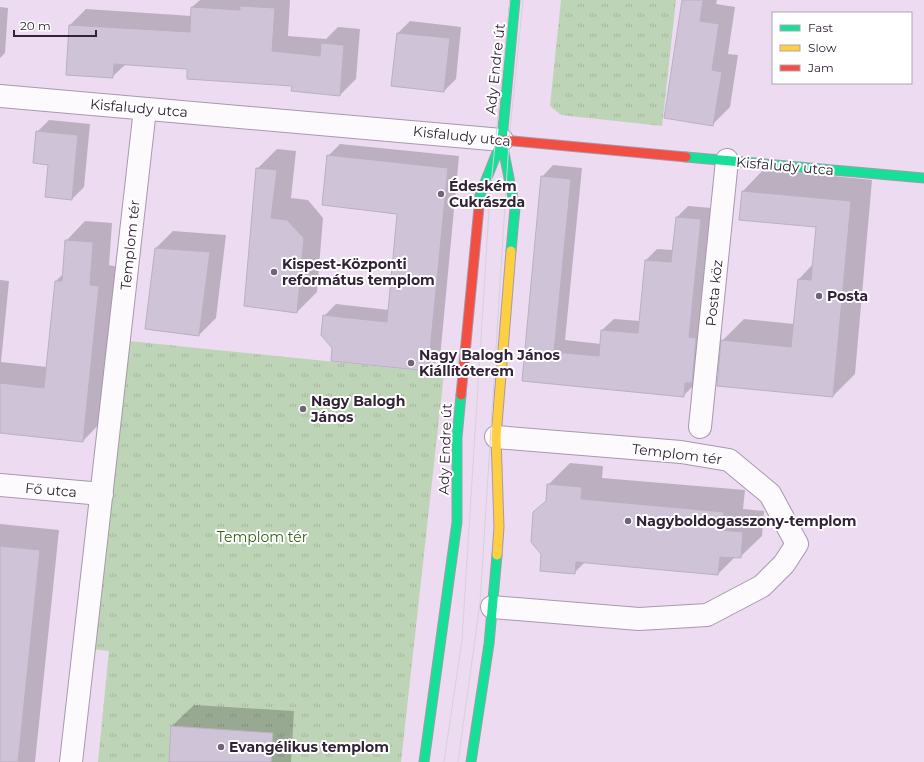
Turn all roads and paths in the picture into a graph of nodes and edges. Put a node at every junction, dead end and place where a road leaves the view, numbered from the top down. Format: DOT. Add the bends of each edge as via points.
graph roads {
  1 [pos="515,0"];
  2 [pos="0,96"];
  3 [pos="145,109"];
  4 [pos="502,140"];
  5 [pos="727,160"];
  6 [pos="924,178"];
  7 [pos="700,427"];
  8 [pos="496,437"];
  9 [pos="0,485"];
  10 [pos="102,494"];
  11 [pos="492,607"];
  12 [pos="71,762"];
  13 [pos="424,762"];
  14 [pos="471,762"];
  1 -- 4 [label="street, Ady Endre út"];
  2 -- 3 [label="street, Kisfaludy utca"];
  3 -- 4 [label="street, Kisfaludy utca"];
  3 -- 10 [label="street, Templom tér"];
  4 -- 5 [label="street, Kisfaludy utca"];
  4 -- 8 [label="street, Ady Endre út" via="515,208"];
  4 -- 13 [label="street, Ady Endre út" via="480,195 458,438 456,522"];
  5 -- 6 [label="street, Kisfaludy utca"];
  5 -- 7 [label="street, Posta köz"];
  8 -- 11 [label="street, Ady Endre út" via="499,527"];
  8 -- 11 [label="street, Templom tér" via="682,452 729,460 770,494 797,544 784,564 762,586 707,615 639,619"];
  9 -- 10 [label="street, Fő utca"];
  10 -- 12 [label="street, Templom tér"];
  11 -- 14 [label="street, Ady Endre út"];
}
